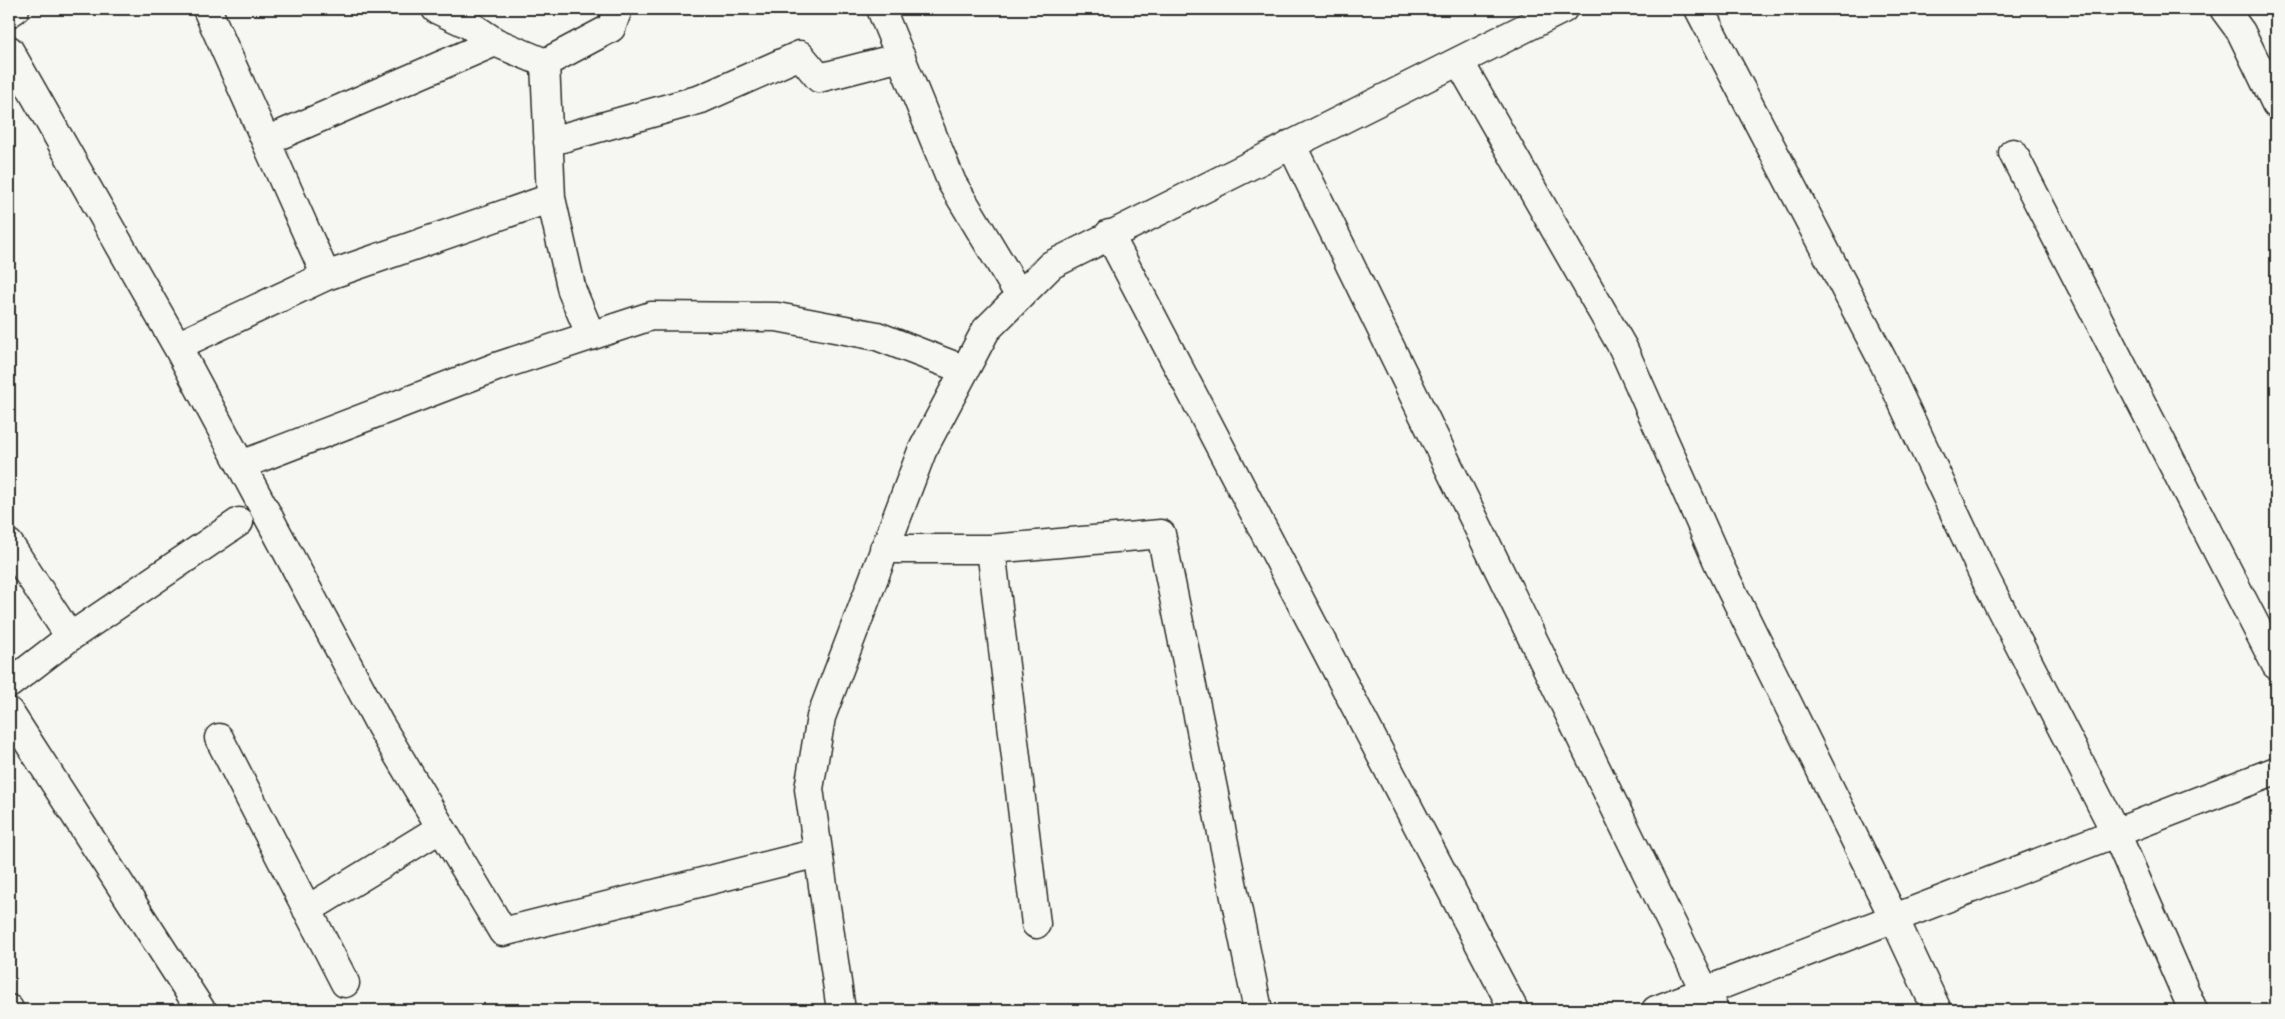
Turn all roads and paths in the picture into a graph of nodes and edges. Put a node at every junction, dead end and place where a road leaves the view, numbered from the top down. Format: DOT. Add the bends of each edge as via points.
graph roads {
  1 [pos="15,9"];
  2 [pos="207,9"];
  3 [pos="436,9"];
  4 [pos="618,9"];
  5 [pos="881,9"];
  6 [pos="1563,9"];
  7 [pos="1699,9"];
  8 [pos="2224,9"];
  9 [pos="9,13"];
  10 [pos="495,42"];
  11 [pos="9,50"];
  12 [pos="901,57"];
  13 [pos="1459,60"];
  14 [pos="545,63"];
  15 [pos="2276,104"];
  16 [pos="266,141"];
  17 [pos="548,142"];
  18 [pos="1291,144"];
  19 [pos="2012,153"];
  20 [pos="550,198"];
  21 [pos="1109,234"];
  22 [pos="326,276"];
  23 [pos="1020,296"];
  24 [pos="591,336"];
  25 [pos="176,346"];
  26 [pos="965,370"];
  27 [pos="241,464"];
  28 [pos="240,522"];
  29 [pos="9,544"];
  30 [pos="884,549"];
  31 [pos="991,549"];
  32 [pos="70,637"];
  33 [pos="2276,665"];
  34 [pos="9,684"];
  35 [pos="9,712"];
  36 [pos="220,738"];
  37 [pos="2276,771"];
  38 [pos="441,828"];
  39 [pos="2116,833"];
  40 [pos="818,853"];
  41 [pos="307,910"];
  42 [pos="1894,918"];
  43 [pos="1036,924"];
  44 [pos="345,983"];
  45 [pos="1710,1001"];
  46 [pos="201,1010"];
  47 [pos="840,1010"];
  48 [pos="1258,1010"];
  49 [pos="1514,1010"];
  50 [pos="1656,1010"];
  51 [pos="1937,1010"];
  52 [pos="2192,1010"];
  1 -- 9 [label="street"];
  2 -- 16 [label="street"];
  3 -- 10 [label="street" via="468,24"];
  4 -- 14 [label="street" via="611,28"];
  5 -- 12 [label="street"];
  6 -- 13 [label="street"];
  7 -- 39 [label="street" via="1884,363 1986,580"];
  8 -- 15 [label="street" via="2241,32"];
  10 -- 14 [label="street"];
  10 -- 16 [label="street"];
  11 -- 25 [label="street"];
  12 -- 17 [label="street" via="819,78 800,55 701,99"];
  12 -- 23 [label="street" via="952,183"];
  13 -- 18 [label="street"];
  13 -- 42 [label="street" via="1623,348 1721,568"];
  14 -- 17 [label="street"];
  16 -- 22 [label="street"];
  17 -- 20 [label="street"];
  18 -- 21 [label="street"];
  18 -- 45 [label="street"];
  19 -- 33 [label="street"];
  20 -- 22 [label="street"];
  20 -- 24 [label="street" via="572,291"];
  21 -- 23 [label="street" via="1051,265"];
  21 -- 49 [label="street"];
  22 -- 25 [label="street"];
  23 -- 26 [label="street" via="986,330"];
  24 -- 26 [label="street" via="651,316 778,317 877,336"];
  24 -- 27 [label="street" via="496,367"];
  25 -- 27 [label="street"];
  26 -- 30 [label="street" via="922,450"];
  27 -- 38 [label="street" via="380,725"];
  28 -- 32 [label="street"];
  29 -- 32 [label="street"];
  30 -- 31 [label="street"];
  30 -- 40 [label="street" via="821,717 809,789"];
  31 -- 43 [label="street"];
  31 -- 48 [label="street" via="1161,534"];
  32 -- 34 [label="street"];
  35 -- 46 [label="street"];
  36 -- 41 [label="street"];
  37 -- 39 [label="street"];
  38 -- 40 [label="street" via="503,932"];
  38 -- 41 [label="street"];
  39 -- 42 [label="street"];
  39 -- 52 [label="street"];
  40 -- 47 [label="street"];
  41 -- 44 [label="street"];
  42 -- 45 [label="street"];
  42 -- 51 [label="street"];
  45 -- 50 [label="street"];
}
